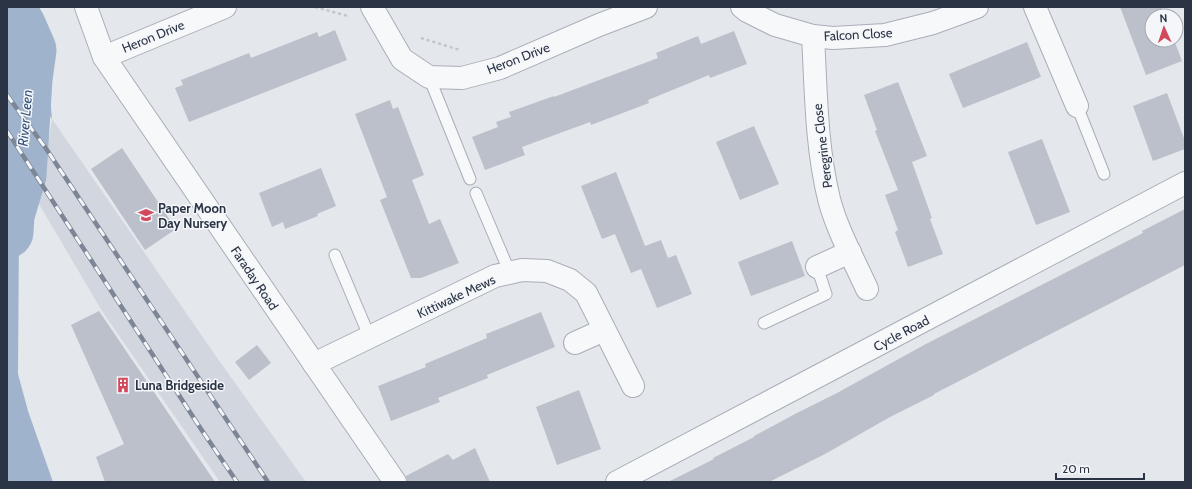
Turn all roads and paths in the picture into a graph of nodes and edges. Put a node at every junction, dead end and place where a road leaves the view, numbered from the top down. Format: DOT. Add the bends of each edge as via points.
graph roads {
  1 [pos="86,7"];
  2 [pos="225,7"];
  3 [pos="372,7"];
  4 [pos="646,7"];
  5 [pos="742,7"];
  6 [pos="976,7"];
  7 [pos="1036,7"];
  8 [pos="383,25"];
  9 [pos="813,36"];
  10 [pos="463,51"];
  11 [pos="104,57"];
  12 [pos="429,77"];
  13 [pos="1077,106"];
  14 [pos="1104,174"];
  15 [pos="470,179"];
  16 [pos="1185,183"];
  17 [pos="476,193"];
  18 [pos="850,252"];
  19 [pos="335,255"];
  20 [pos="817,268"];
  21 [pos="510,273"];
  22 [pos="867,289"];
  23 [pos="764,323"];
  24 [pos="604,330"];
  25 [pos="370,338"];
  26 [pos="575,343"];
  27 [pos="314,364"];
  28 [pos="633,386"];
  29 [pos="396,482"];
  30 [pos="616,482"];
  1 -- 11 [label="street, Faraday Road"];
  2 -- 11 [label="street, Heron Drive"];
  3 -- 8 [label="street"];
  4 -- 12 [label="street, Heron Drive" via="500,68 462,78"];
  5 -- 9 [label="street, Falcon Close" via="776,25"];
  6 -- 9 [label="street, Falcon Close" via="933,24 885,35 833,38"];
  7 -- 13 [label="street"];
  8 -- 10 [label="path"];
  8 -- 12 [label="street" via="402,59"];
  9 -- 18 [label="street, Peregrine Close" via="822,162 829,200"];
  11 -- 27 [label="street, Faraday Road"];
  12 -- 15 [label="lane"];
  13 -- 14 [label="lane"];
  16 -- 30 [label="street, Cycle Road"];
  17 -- 21 [label="lane"];
  18 -- 20 [label="street"];
  18 -- 22 [label="street, Peregrine Close"];
  19 -- 25 [label="lane"];
  20 -- 23 [label="lane" via="826,294"];
  21 -- 24 [label="street, Kittiwake Mews" via="522,270 547,271 570,280 586,293"];
  21 -- 25 [label="street, Kittiwake Mews" via="495,276"];
  24 -- 26 [label="street"];
  24 -- 28 [label="street, Kittiwake Mews"];
  25 -- 27 [label="street, Kittiwake Mews"];
  27 -- 29 [label="street, Faraday Road"];
}
